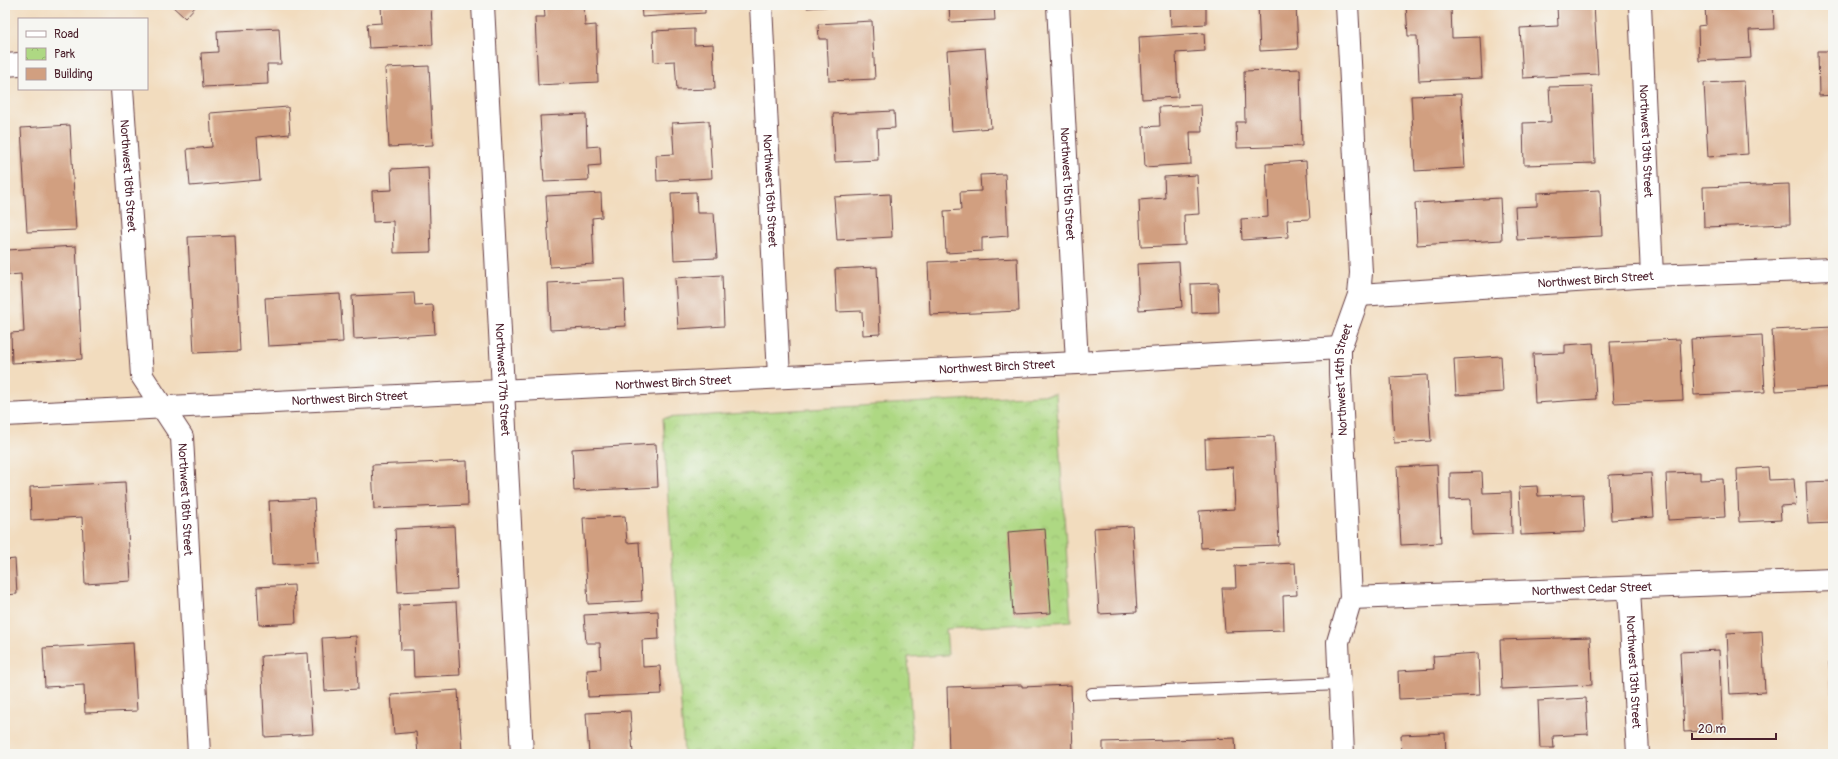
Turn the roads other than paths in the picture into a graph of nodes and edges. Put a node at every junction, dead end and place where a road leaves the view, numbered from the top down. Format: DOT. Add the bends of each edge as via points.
graph roads {
  1 [pos="483,5"];
  2 [pos="761,5"];
  3 [pos="1058,5"];
  4 [pos="1347,5"];
  5 [pos="1640,5"];
  6 [pos="18,64"];
  7 [pos="5,65"];
  8 [pos="122,90"];
  9 [pos="1833,269"];
  10 [pos="1652,276"];
  11 [pos="1359,296"];
  12 [pos="1340,348"];
  13 [pos="1076,363"];
  14 [pos="779,377"];
  15 [pos="503,390"];
  16 [pos="160,407"];
  17 [pos="5,415"];
  18 [pos="1833,580"];
  19 [pos="1629,589"];
  20 [pos="1351,598"];
  21 [pos="1340,684"];
  22 [pos="1092,694"];
  23 [pos="198,754"];
  24 [pos="522,754"];
  25 [pos="1343,754"];
  26 [pos="1638,754"];
  1 -- 15 [label="street, Northwest 17th Street"];
  2 -- 14 [label="street, Northwest 16th Street"];
  3 -- 13 [label="street, Northwest 15th Street"];
  4 -- 11 [label="street, Northwest 14th Street" via="1361,273"];
  5 -- 10 [label="street, Northwest 13th Street"];
  6 -- 7 [label="street"];
  8 -- 16 [label="street, Northwest 18th Street" via="142,376"];
  9 -- 10 [label="street, Northwest Birch Street"];
  10 -- 11 [label="street, Northwest Birch Street"];
  11 -- 12 [label="street, Northwest 14th Street"];
  12 -- 13 [label="street, Northwest Birch Street"];
  12 -- 20 [label="street, Northwest 14th Street"];
  13 -- 14 [label="street, Northwest Birch Street"];
  14 -- 15 [label="street, Northwest Birch Street"];
  15 -- 16 [label="street, Northwest Birch Street"];
  15 -- 24 [label="street, Northwest 17th Street"];
  16 -- 17 [label="street, Northwest Birch Street"];
  16 -- 23 [label="street, Northwest 18th Street" via="182,437"];
  18 -- 19 [label="street, Northwest Cedar Street"];
  19 -- 20 [label="street, Northwest Cedar Street"];
  19 -- 26 [label="street, Northwest 13th Street"];
  20 -- 21 [label="street, Northwest 14th Street" via="1338,642"];
  21 -- 22 [label="lane"];
  21 -- 25 [label="street, Northwest 14th Street"];
}
